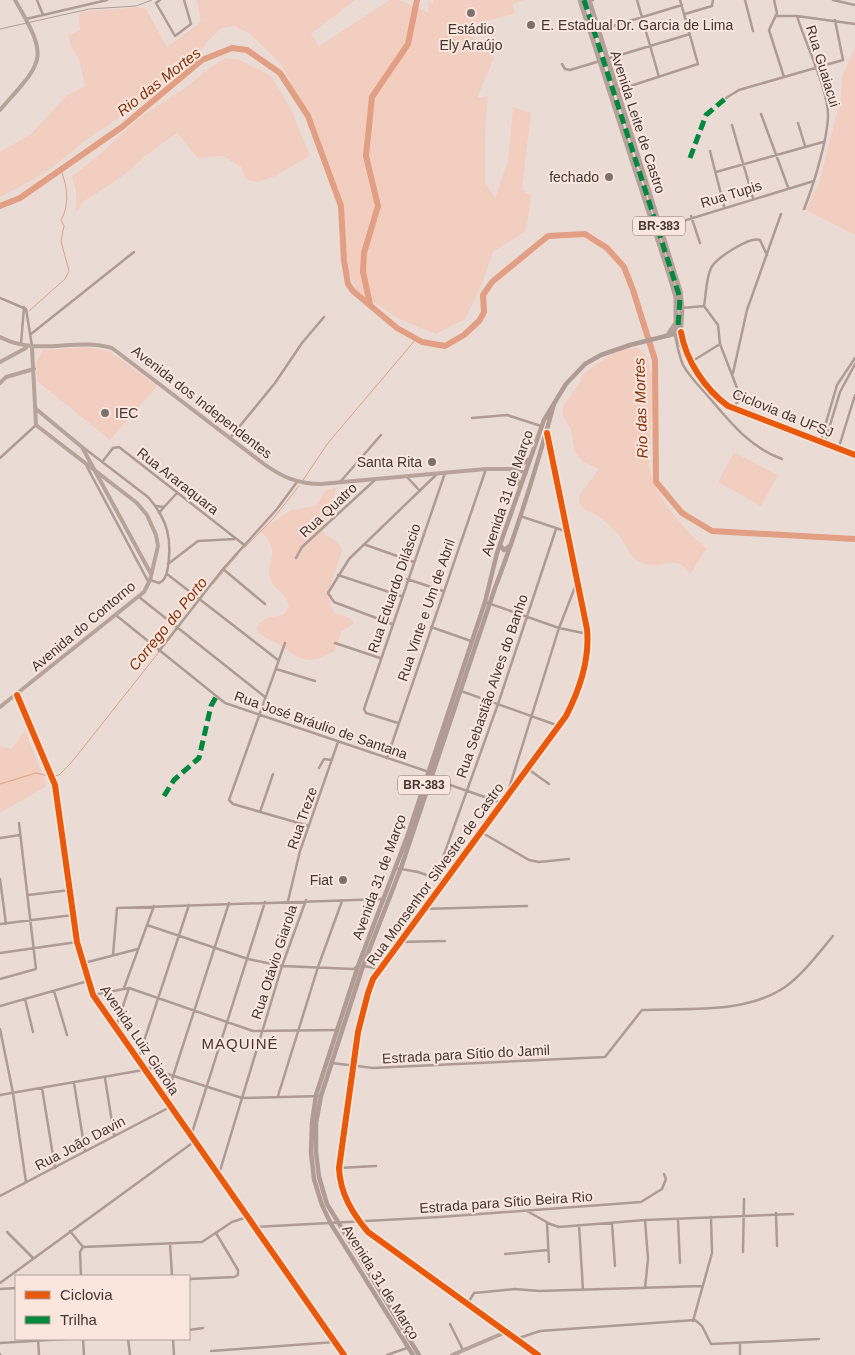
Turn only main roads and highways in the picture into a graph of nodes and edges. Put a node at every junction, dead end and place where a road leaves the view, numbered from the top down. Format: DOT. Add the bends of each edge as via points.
graph roads {
  1 [pos="591,1"];
  2 [pos="581,3"];
  3 [pos="657,229"];
  4 [pos="674,335"];
  5 [pos="557,396"];
  6 [pos="541,428"];
  7 [pos="548,433"];
  8 [pos="531,456"];
  9 [pos="540,456"];
  10 [pos="855,457"];
  11 [pos="511,469"];
  12 [pos="526,473"];
  13 [pos="530,488"];
  14 [pos="500,545"];
  15 [pos="511,545"];
  16 [pos="487,603"];
  17 [pos="458,690"];
  18 [pos="368,1278"];
  19 [pos="413,1355"];
  20 [pos="419,1355"];
  1 -- 3 [label="highway, Avenida Leite de Castro / BR-383"];
  2 -- 3 [label="highway, Avenida Leite de Castro / BR-383"];
  3 -- 4 [label="highway, Avenida Leite de Castro / BR-383" via="676,297"];
  3 -- 4 [label="highway, Avenida Leite de Castro / BR-383" via="680,291 682,308"];
  4 -- 5 [label="main road, Avenida 31 de Março / BR-383" via="601,355 572,375"];
  4 -- 10 [label="highway, Avenida Leite de Castro" via="718,399 732,410"];
  5 -- 6 [label="main road, Avenida 31 de Março / BR-383"];
  5 -- 7 [label="main road, Avenida 31 de Março / BR-383"];
  6 -- 7 [label="main road"];
  6 -- 8 [label="main road, Avenida 31 de Março / BR-383"];
  7 -- 9 [label="main road, Avenida 31 de Março / BR-383"];
  8 -- 9 [label="main road"];
  8 -- 11 [label="main road"];
  8 -- 12 [label="main road, Avenida 31 de Março / BR-383"];
  9 -- 13 [label="main road, Avenida 31 de Março / BR-383"];
  12 -- 13 [label="main road"];
  12 -- 14 [label="main road, Avenida 31 de Março / BR-383"];
  13 -- 15 [label="main road, Avenida 31 de Março / BR-383"];
  14 -- 15 [label="main road" via="504,550"];
  14 -- 16 [label="main road, Avenida 31 de Março / BR-383"];
  15 -- 16 [label="main road, Avenida 31 de Março / BR-383"];
  16 -- 17 [label="main road, Avenida 31 de Março / BR-383"];
  16 -- 17 [label="main road, Avenida 31 de Março / BR-383"];
  17 -- 18 [label="main road, Avenida 31 de Março / BR-383" via="361,966 319,1095 314,1123 317,1178 334,1223"];
  18 -- 19 [label="main road, Avenida 31 de Março / BR-383"];
  18 -- 20 [label="main road, Avenida 31 de Março / BR-383"];
}
